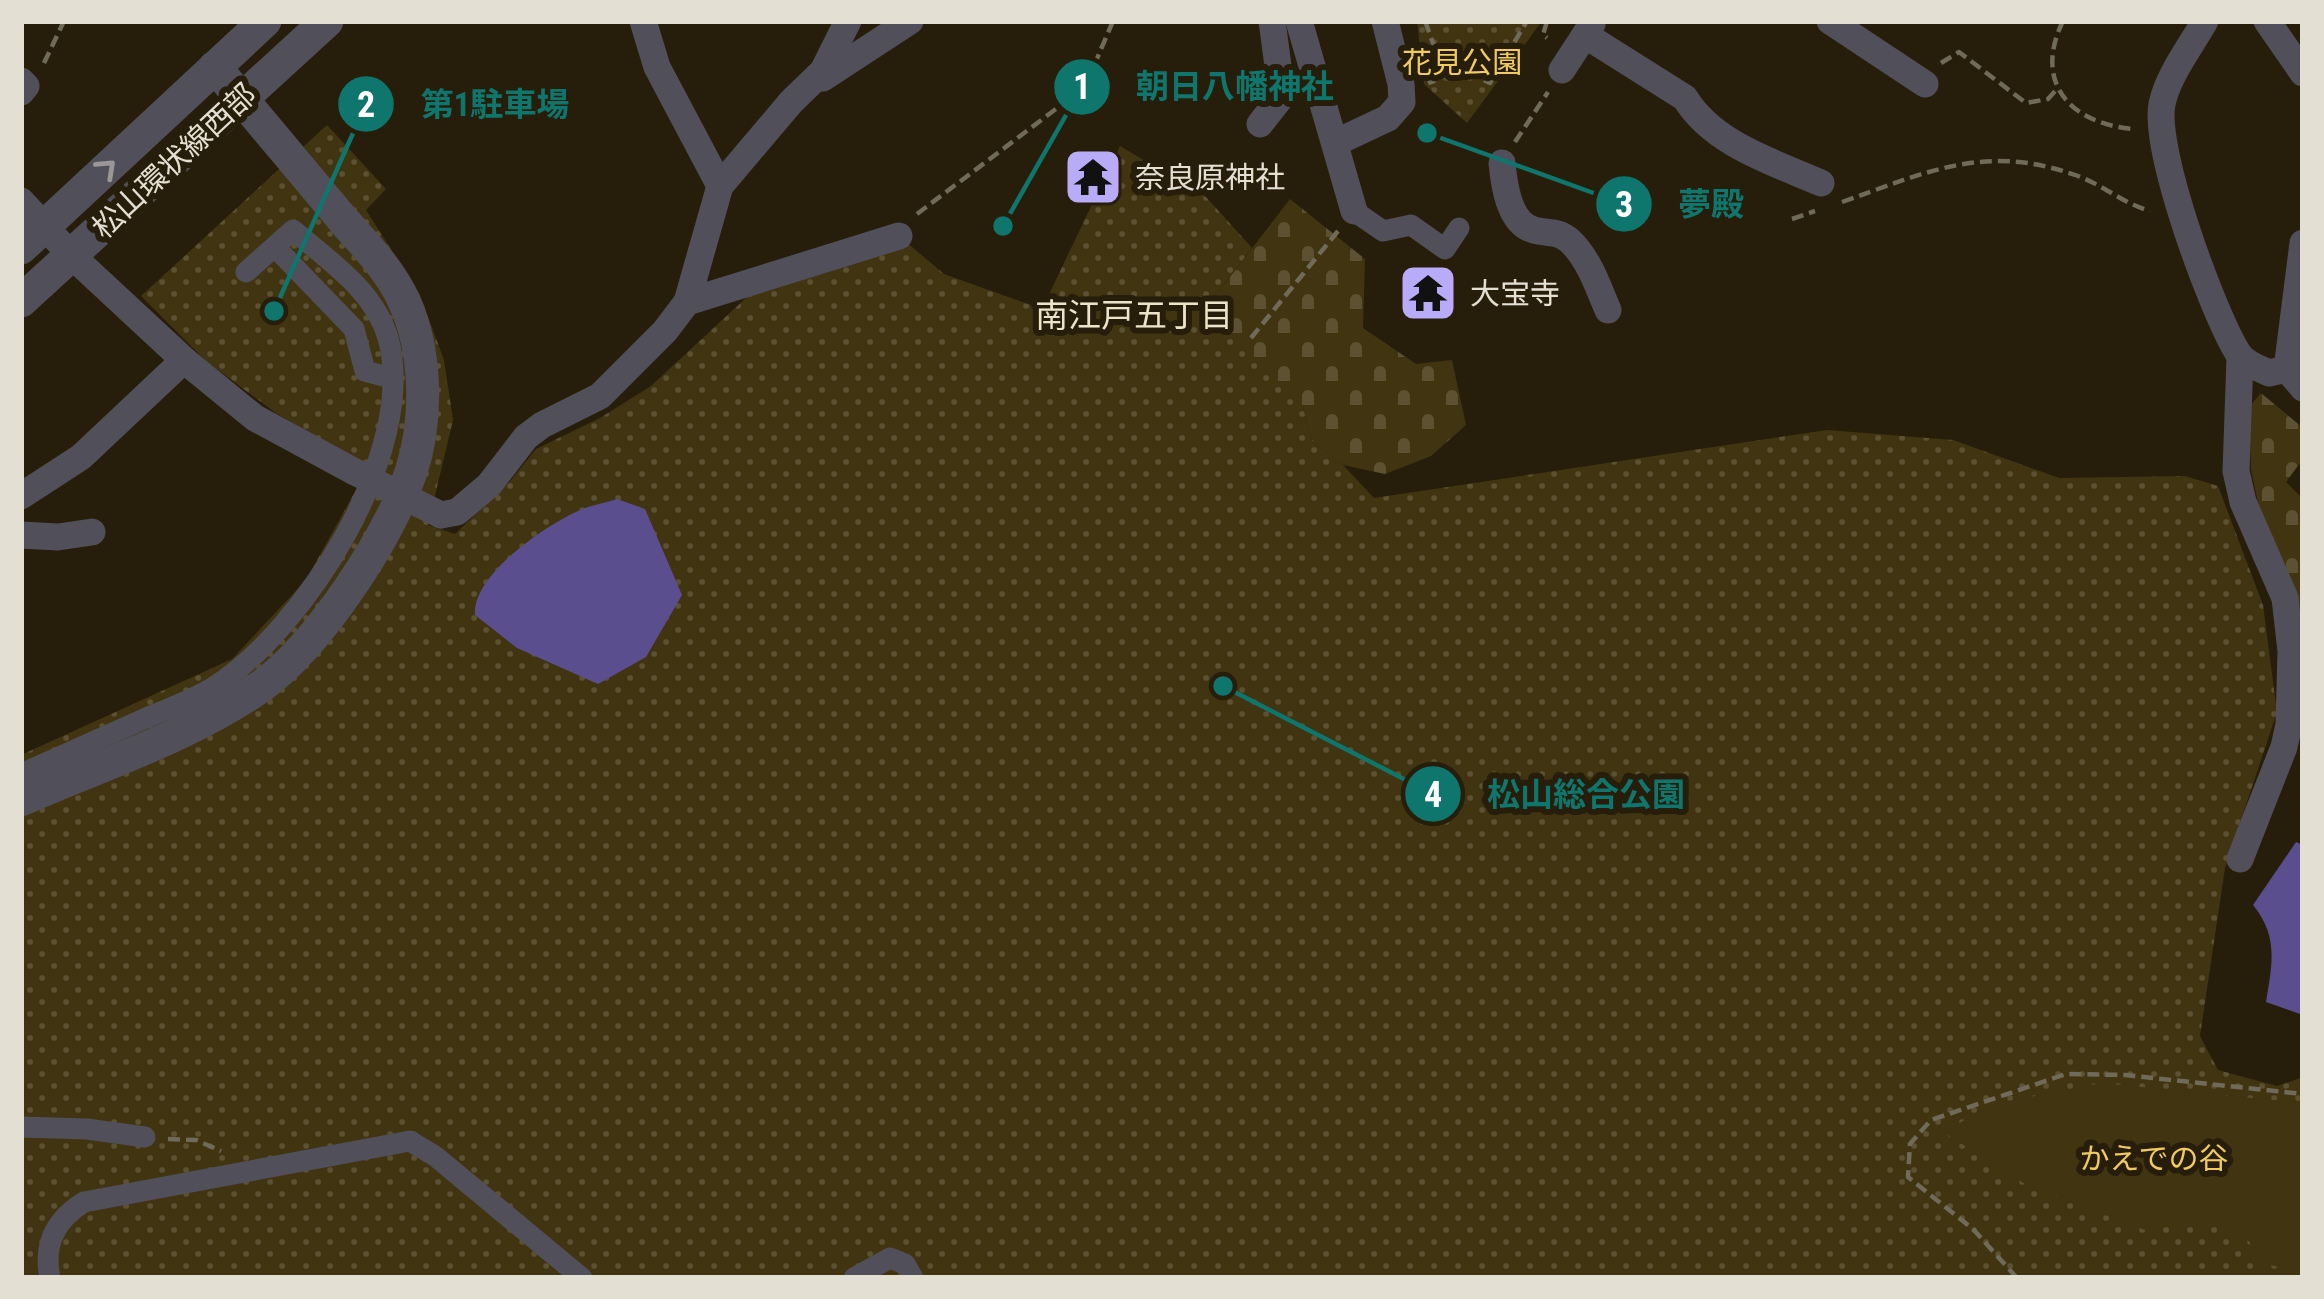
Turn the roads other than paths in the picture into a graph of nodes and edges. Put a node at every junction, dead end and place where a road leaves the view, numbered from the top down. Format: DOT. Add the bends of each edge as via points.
graph roads {
  1 [pos="265,21"];
  2 [pos="327,21"];
  3 [pos="643,21"];
  4 [pos="848,21"];
  5 [pos="910,21"];
  6 [pos="1272,21"];
  7 [pos="1299,21"];
  8 [pos="1384,21"];
  9 [pos="1830,21"];
  10 [pos="2205,21"];
  11 [pos="2267,21"];
  12 [pos="1590,28"];
  13 [pos="214,67"];
  14 [pos="1562,70"];
  15 [pos="2303,73"];
  16 [pos="1925,84"];
  17 [pos="808,88"];
  18 [pos="242,99"];
  19 [pos="1260,124"];
  20 [pos="1335,142"];
  21 [pos="1502,163"];
  22 [pos="1821,183"];
  23 [pos="721,186"];
  24 [pos="21,201"];
  25 [pos="1354,211"];
  26 [pos="907,226"];
  27 [pos="1460,228"];
  28 [pos="33,237"];
  29 [pos="2303,243"];
  30 [pos="275,247"];
  31 [pos="71,255"];
  32 [pos="247,272"];
  33 [pos="21,301"];
  34 [pos="687,302"];
  35 [pos="1607,310"];
  36 [pos="2240,358"];
  37 [pos="184,360"];
  38 [pos="391,378"];
  39 [pos="2295,378"];
  40 [pos="21,496"];
  41 [pos="92,532"];
  42 [pos="21,535"];
  43 [pos="21,773"];
  44 [pos="21,800"];
  45 [pos="2240,859"];
  46 [pos="21,1127"];
  47 [pos="145,1137"];
  48 [pos="226,1154"];
  49 [pos="239,1173"];
  50 [pos="50,1278"];
  51 [pos="582,1278"];
  52 [pos="854,1278"];
  53 [pos="913,1278"];
  1 -- 13 [label="street, 松山環状線西部"];
  2 -- 18 [label="street, 松山環状線西部"];
  3 -- 23 [label="street" via="657,67"];
  4 -- 17 [label="street"];
  5 -- 17 [label="street"];
  6 -- 19 [label="street" via="1282,96"];
  7 -- 20 [label="street"];
  8 -- 20 [label="street" via="1402,102 1388,118"];
  9 -- 16 [label="street"];
  10 -- 36 [label="street" via="2162,105 2162,132 2180,209"];
  11 -- 15 [label="street"];
  12 -- 14 [label="street"];
  12 -- 22 [label="street" via="1726,138"];
  13 -- 18 [label="street"];
  28 -- 13 [label="street, 松山環状線西部, one-way"];
  17 -- 23 [label="street"];
  18 -- 31 [label="street, 松山環状線西部"];
  18 -- 44 [label="street" via="381,262 404,302 422,393 411,472 337,606 265,683 223,712"];
  20 -- 25 [label="street"];
  21 -- 35 [label="street" via="1523,224 1568,239"];
  23 -- 34 [label="street"];
  24 -- 28 [label="street"];
  25 -- 27 [label="street" via="1383,231 1411,225 1445,249"];
  26 -- 34 [label="street"];
  28 -- 31 [label="street"];
  29 -- 39 [label="street"];
  30 -- 32 [label="street"];
  30 -- 38 [label="street" via="353,329 365,370"];
  30 -- 38 [label="street" via="293,230 364,291 388,338"];
  31 -- 33 [label="street, 松山環状線西部"];
  31 -- 37 [label="street"];
  34 -- 37 [label="street, bridge" via="600,397 542,424 489,485 441,515 255,418"];
  36 -- 39 [label="street"];
  36 -- 45 [label="street" via="2236,471 2285,598 2291,651 2284,747"];
  37 -- 40 [label="street" via="81,457"];
  38 -- 43 [label="street" via="382,458 366,498 281,626 212,688"];
  41 -- 42 [label="street"];
  46 -- 47 [label="street"];
  48 -- 49 [label="street"];
  49 -- 50 [label="street" via="84,1202 56,1227"];
  49 -- 51 [label="street" via="410,1142"];
  52 -- 53 [label="street" via="886,1258 905,1264"];
}
